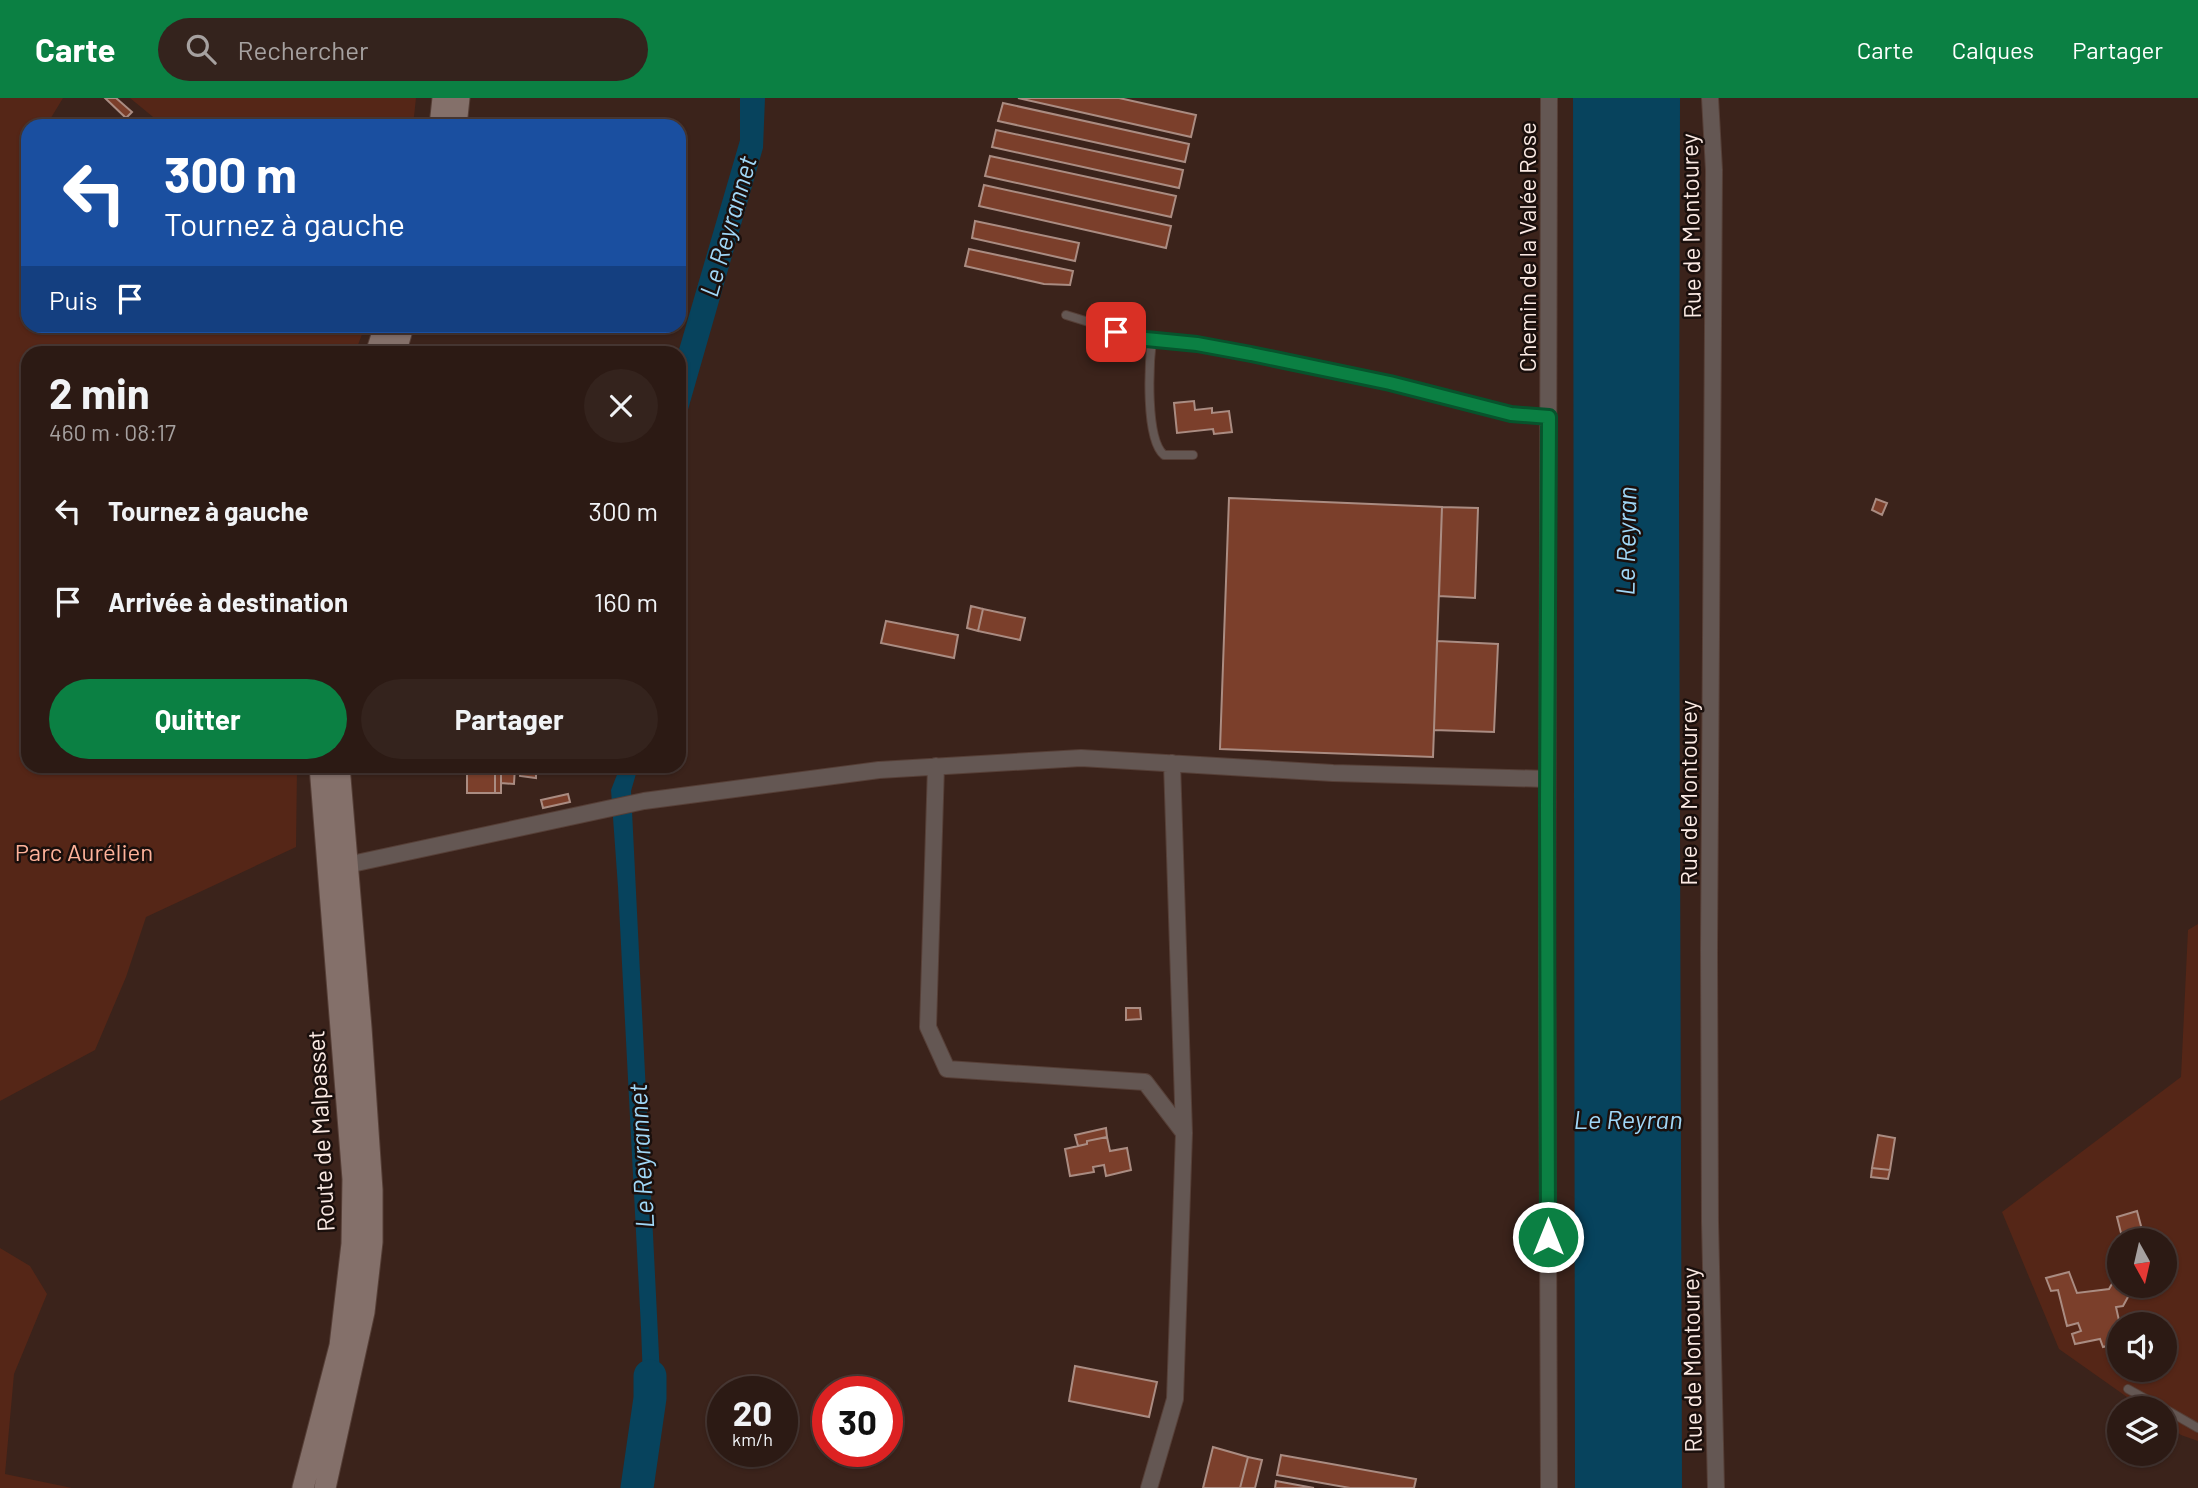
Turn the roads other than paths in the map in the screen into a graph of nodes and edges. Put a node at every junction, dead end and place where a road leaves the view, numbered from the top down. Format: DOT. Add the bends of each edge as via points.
graph roads {
  1 [pos="443,98"];
  2 [pos="459,98"];
  3 [pos="1549,98"];
  4 [pos="1710,98"];
  5 [pos="441,119"];
  6 [pos="458,119"];
  7 [pos="1066,316"];
  8 [pos="1152,339"];
  9 [pos="1549,417"];
  10 [pos="1193,455"];
  11 [pos="1172,763"];
  12 [pos="936,766"];
  13 [pos="322,773"];
  14 [pos="339,773"];
  15 [pos="1547,779"];
  16 [pos="335,835"];
  17 [pos="338,867"];
  18 [pos="1184,1133"];
  19 [pos="2127,1389"];
  20 [pos="2140,1396"];
  21 [pos="2177,1416"];
  22 [pos="2198,1428"];
  23 [pos="303,1488"];
  24 [pos="325,1488"];
  25 [pos="1149,1488"];
  26 [pos="1549,1488"];
  27 [pos="1717,1488"];
  1 -- 5 [label="main road"];
  2 -- 6 [label="main road"];
  3 -- 9 [label="street, Chemin de la Valée Rose"];
  4 -- 27 [label="street, Rue de Montourey" via="1714,170 1710,1222"];
  7 -- 8 [label="lane"];
  8 -- 9 [label="lane" via="1390,383 1511,414"];
  8 -- 10 [label="lane" via="1150,393 1156,445 1164,455"];
  9 -- 15 [label="street, Chemin de la Valée Rose"];
  11 -- 12 [label="street" via="1081,758"];
  11 -- 15 [label="street"];
  11 -- 18 [label="street"];
  12 -- 17 [label="street" via="644,801"];
  12 -- 18 [label="street" via="928,1027 947,1069 1145,1082"];
  13 -- 16 [label="main road, Route de Malpasset"];
  14 -- 16 [label="main road, Route de Malpasset"];
  15 -- 26 [label="street, Chemin de la Valée Rose"];
  16 -- 17 [label="main road, Route de Malpasset"];
  17 -- 23 [label="main road, Route de Malpasset" via="352,1244 340,1346"];
  17 -- 24 [label="main road, Route de Malpasset" via="372,1191 372,1242 364,1312"];
  18 -- 25 [label="street" via="1175,1399"];
  19 -- 20 [label="lane"];
  21 -- 22 [label="lane"];
}
